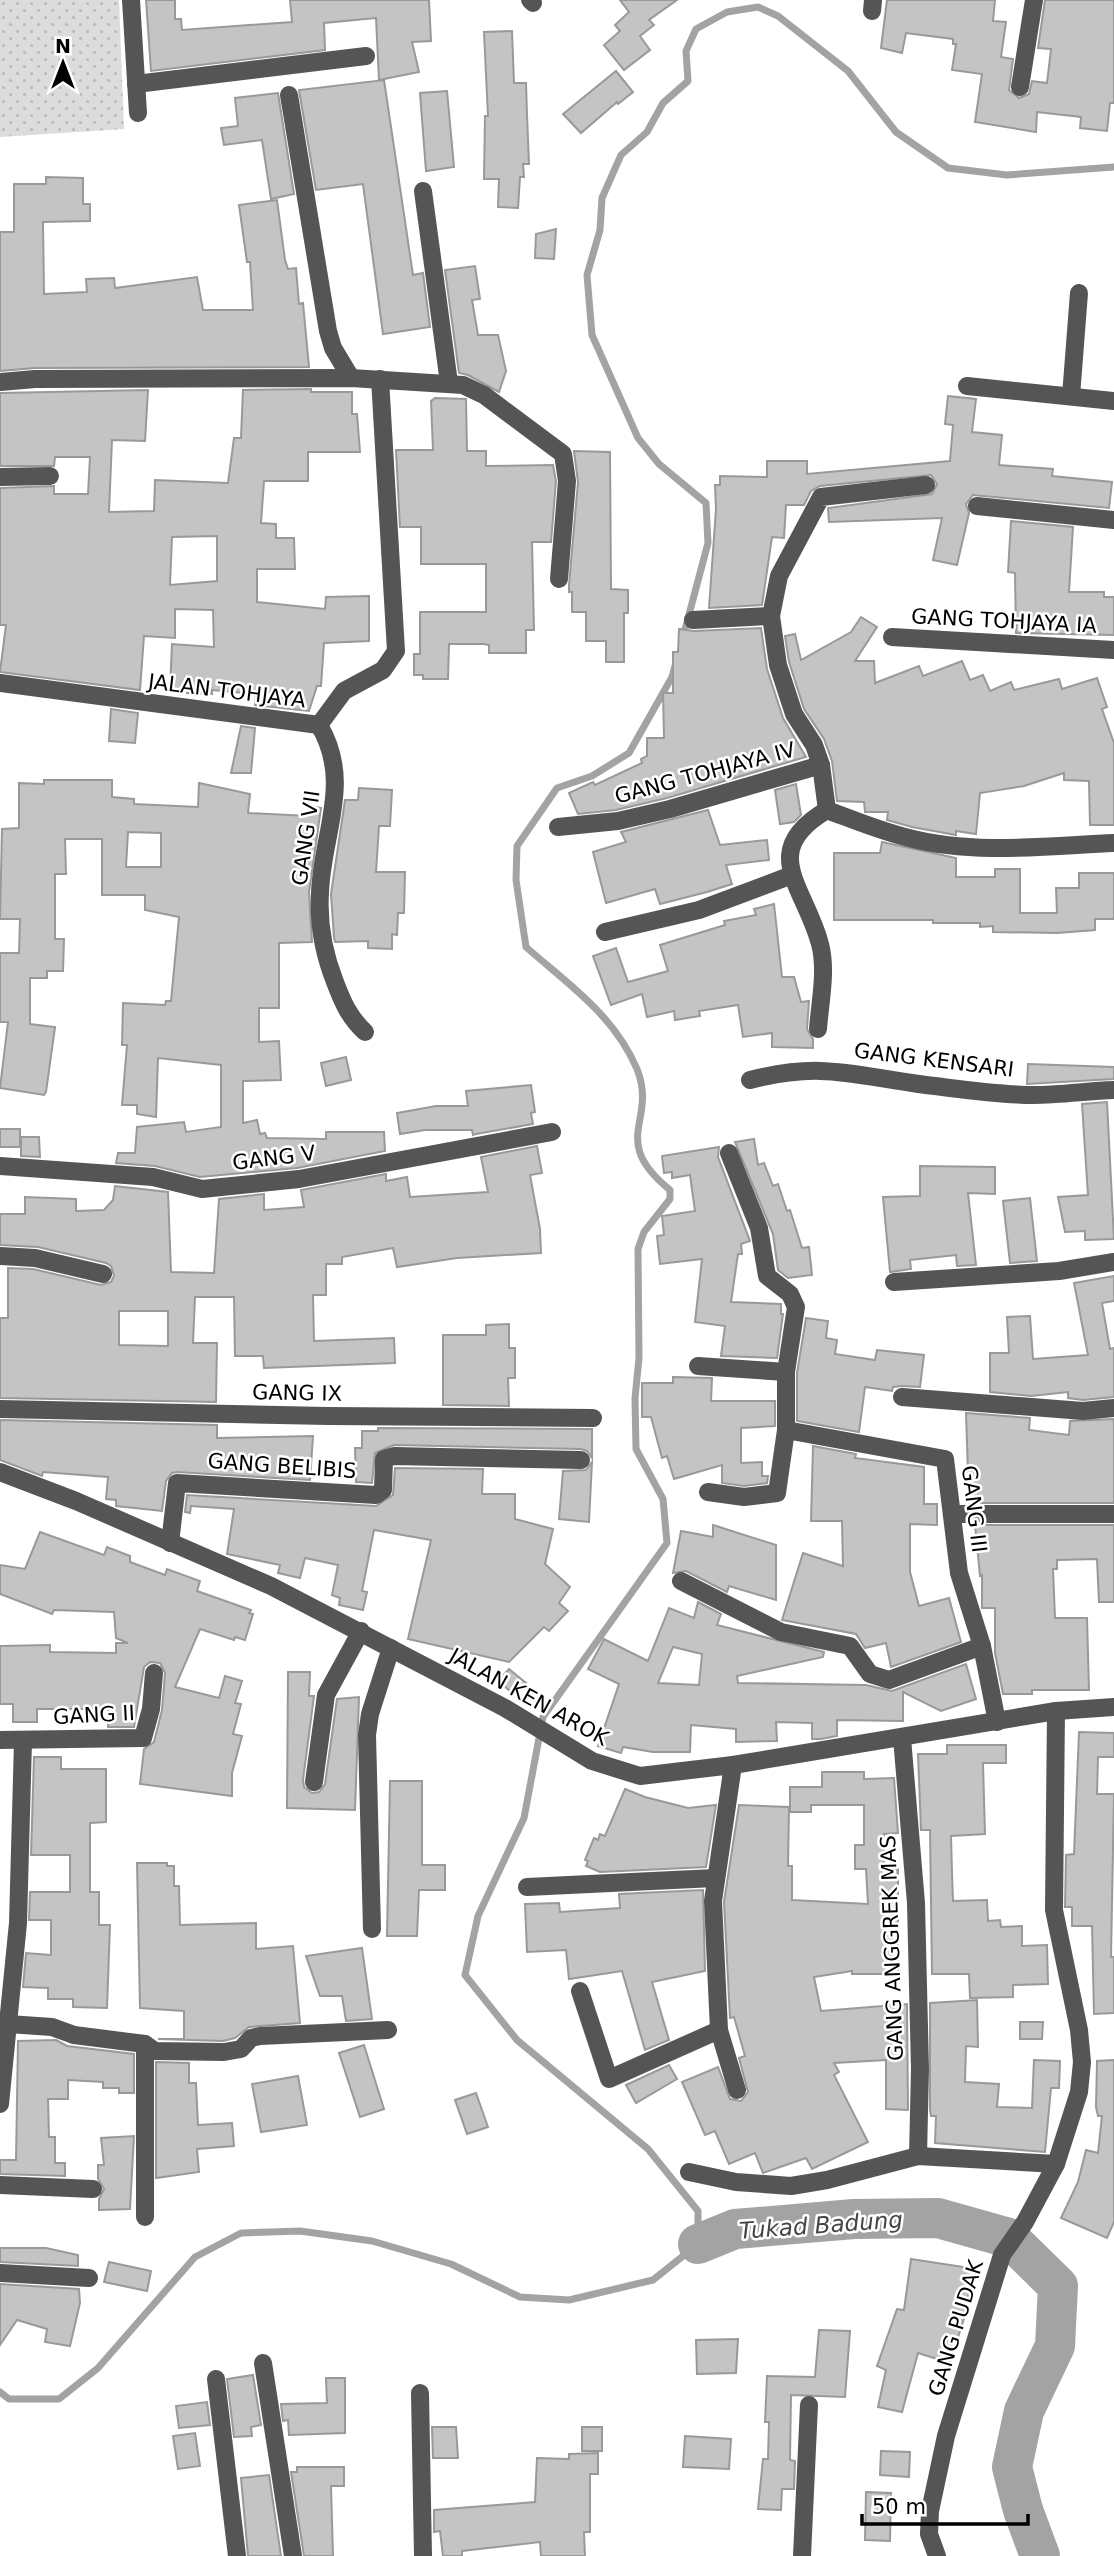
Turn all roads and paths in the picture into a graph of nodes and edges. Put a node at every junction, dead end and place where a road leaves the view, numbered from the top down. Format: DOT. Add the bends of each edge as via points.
graph roads {
  1 [pos="131,0"];
  2 [pos="1034,0"];
  3 [pos="366,56"];
  4 [pos="136,85"];
  5 [pos="1020,87"];
  6 [pos="289,95"];
  7 [pos="138,113"];
  8 [pos="423,191"];
  9 [pos="1079,293"];
  10 [pos="351,378"];
  11 [pos="380,379"];
  12 [pos="0,382"];
  13 [pos="449,383"];
  14 [pos="967,386"];
  15 [pos="1071,396"];
  16 [pos="1114,401"];
  17 [pos="50,476"];
  18 [pos="0,477"];
  19 [pos="926,485"];
  20 [pos="977,506"];
  21 [pos="1114,520"];
  22 [pos="559,579"];
  23 [pos="771,616"];
  24 [pos="693,620"];
  25 [pos="892,637"];
  26 [pos="1114,649"];
  27 [pos="0,683"];
  28 [pos="319,725"];
  29 [pos="821,765"];
  30 [pos="827,810"];
  31 [pos="558,827"];
  32 [pos="1114,843"];
  33 [pos="792,875"];
  34 [pos="605,932"];
  35 [pos="818,1029"];
  36 [pos="365,1032"];
  37 [pos="750,1080"];
  38 [pos="1114,1090"];
  39 [pos="552,1132"];
  40 [pos="729,1153"];
  41 [pos="0,1166"];
  42 [pos="0,1256"];
  43 [pos="1114,1262"];
  44 [pos="103,1274"];
  45 [pos="894,1282"];
  46 [pos="698,1366"];
  47 [pos="786,1372"];
  48 [pos="902,1396"];
  49 [pos="1114,1408"];
  50 [pos="0,1409"];
  51 [pos="593,1418"];
  52 [pos="786,1430"];
  53 [pos="581,1460"];
  54 [pos="0,1472"];
  55 [pos="708,1492"];
  56 [pos="953,1514"];
  57 [pos="1114,1514"];
  58 [pos="170,1543"];
  59 [pos="681,1581"];
  60 [pos="361,1631"];
  61 [pos="982,1646"];
  62 [pos="391,1648"];
  63 [pos="154,1673"];
  64 [pos="1114,1707"];
  65 [pos="1056,1711"];
  66 [pos="997,1722"];
  67 [pos="902,1738"];
  68 [pos="0,1740"];
  69 [pos="23,1741"];
  70 [pos="733,1765"];
  71 [pos="314,1782"];
  72 [pos="715,1878"];
  73 [pos="527,1887"];
  74 [pos="372,1929"];
  75 [pos="7,1967"];
  76 [pos="580,1991"];
  77 [pos="8,2024"];
  78 [pos="388,2029"];
  79 [pos="719,2030"];
  80 [pos="145,2044"];
  81 [pos="737,2090"];
  82 [pos="0,2104"];
  83 [pos="918,2156"];
  84 [pos="1056,2164"];
  85 [pos="689,2172"];
  86 [pos="0,2185"];
  87 [pos="93,2189"];
  88 [pos="145,2217"];
  89 [pos="0,2273"];
  90 [pos="89,2278"];
  91 [pos="262,2363"];
  92 [pos="216,2379"];
  93 [pos="420,2393"];
  94 [pos="810,2405"];
  95 [pos="237,2556"];
  96 [pos="293,2556"];
  97 [pos="424,2556"];
  98 [pos="802,2556"];
  99 [pos="937,2556"];
  1 -- 4 [label="street"];
  2 -- 5 [label="street"];
  3 -- 4 [label="street"];
  4 -- 7 [label="street"];
  6 -- 10 [label="street" via="328,331"];
  8 -- 13 [label="street"];
  9 -- 15 [label="street"];
  10 -- 11 [label="street"];
  10 -- 12 [label="street"];
  11 -- 13 [label="street"];
  11 -- 28 [label="street, JALAN TOHJAYA" via="396,651 383,670 344,691"];
  13 -- 22 [label="street" via="484,395 563,454 567,481"];
  14 -- 15 [label="street"];
  15 -- 16 [label="street"];
  17 -- 18 [label="street"];
  19 -- 23 [label="street" via="825,496 817,501 779,576"];
  20 -- 21 [label="street"];
  23 -- 24 [label="street"];
  23 -- 29 [label="street" via="778,665 794,714"];
  25 -- 26 [label="street, GANG TOHJAYA IA"];
  27 -- 28 [label="street, JALAN TOHJAYA"];
  28 -- 36 [label="street, GANG VII" via="328,741 337,786 320,893 323,950 348,1016"];
  29 -- 30 [label="street"];
  29 -- 31 [label="street, GANG TOHJAYA IV" via="670,809 618,821"];
  30 -- 32 [label="street" via="911,839 946,844"];
  30 -- 33 [label="street" via="796,833"];
  33 -- 34 [label="street" via="699,910"];
  33 -- 35 [label="street" via="821,946"];
  37 -- 38 [label="street, GANG KENSARI" via="816,1068 923,1085 1031,1095"];
  39 -- 41 [label="street, GANG V" via="299,1179 202,1189 153,1177"];
  40 -- 47 [label="street" via="759,1228 767,1276 790,1294 796,1307"];
  42 -- 44 [label="street" via="35,1258"];
  43 -- 45 [label="street" via="1059,1271"];
  46 -- 47 [label="street"];
  47 -- 52 [label="street"];
  48 -- 49 [label="street" via="1083,1411"];
  50 -- 51 [label="street, GANG IX"];
  52 -- 55 [label="street" via="777,1493 744,1497"];
  52 -- 56 [label="street, GANG III" via="945,1459"];
  53 -- 58 [label="street, GANG BELIBIS" via="394,1456 384,1459 383,1490 376,1496 177,1483"];
  54 -- 58 [label="street, JALAN KEN AROK"];
  56 -- 57 [label="street"];
  56 -- 61 [label="street, GANG III" via="959,1573"];
  58 -- 60 [label="street, JALAN KEN AROK"];
  59 -- 61 [label="street" via="781,1632 849,1646 870,1674 889,1680"];
  60 -- 62 [label="street, JALAN KEN AROK"];
  60 -- 71 [label="street" via="326,1695"];
  61 -- 66 [label="street, GANG III"];
  62 -- 70 [label="street, JALAN KEN AROK" via="518,1715 592,1761 640,1776"];
  62 -- 74 [label="street" via="367,1735"];
  63 -- 69 [label="street, GANG II" via="143,1738"];
  64 -- 65 [label="street, JALAN KEN AROK"];
  65 -- 66 [label="street, JALAN KEN AROK"];
  65 -- 84 [label="street, GANG PUDAK" via="1054,1910 1082,2062 1079,2092"];
  66 -- 67 [label="street, JALAN KEN AROK"];
  67 -- 70 [label="street, JALAN KEN AROK"];
  67 -- 83 [label="street, GANG ANGGREK MAS" via="916,1903"];
  68 -- 69 [label="street, GANG II"];
  69 -- 75 [label="street"];
  70 -- 72 [label="street"];
  72 -- 73 [label="street"];
  72 -- 79 [label="street" via="714,1976"];
  75 -- 77 [label="street"];
  76 -- 79 [label="street" via="608,2079"];
  77 -- 80 [label="street" via="52,2026 74,2035"];
  77 -- 82 [label="street"];
  78 -- 80 [label="street" via="260,2036 240,2049 224,2052 155,2051"];
  79 -- 81 [label="street"];
  80 -- 88 [label="street"];
  83 -- 84 [label="street"];
  83 -- 85 [label="street" via="791,2186 736,2182"];
  84 -- 99 [label="street, GANG PUDAK" via="1002,2255 946,2436 929,2523"];
  86 -- 87 [label="street"];
  89 -- 90 [label="street"];
  91 -- 96 [label="street"];
  92 -- 95 [label="street"];
  93 -- 97 [label="street"];
  94 -- 98 [label="street"];
}
